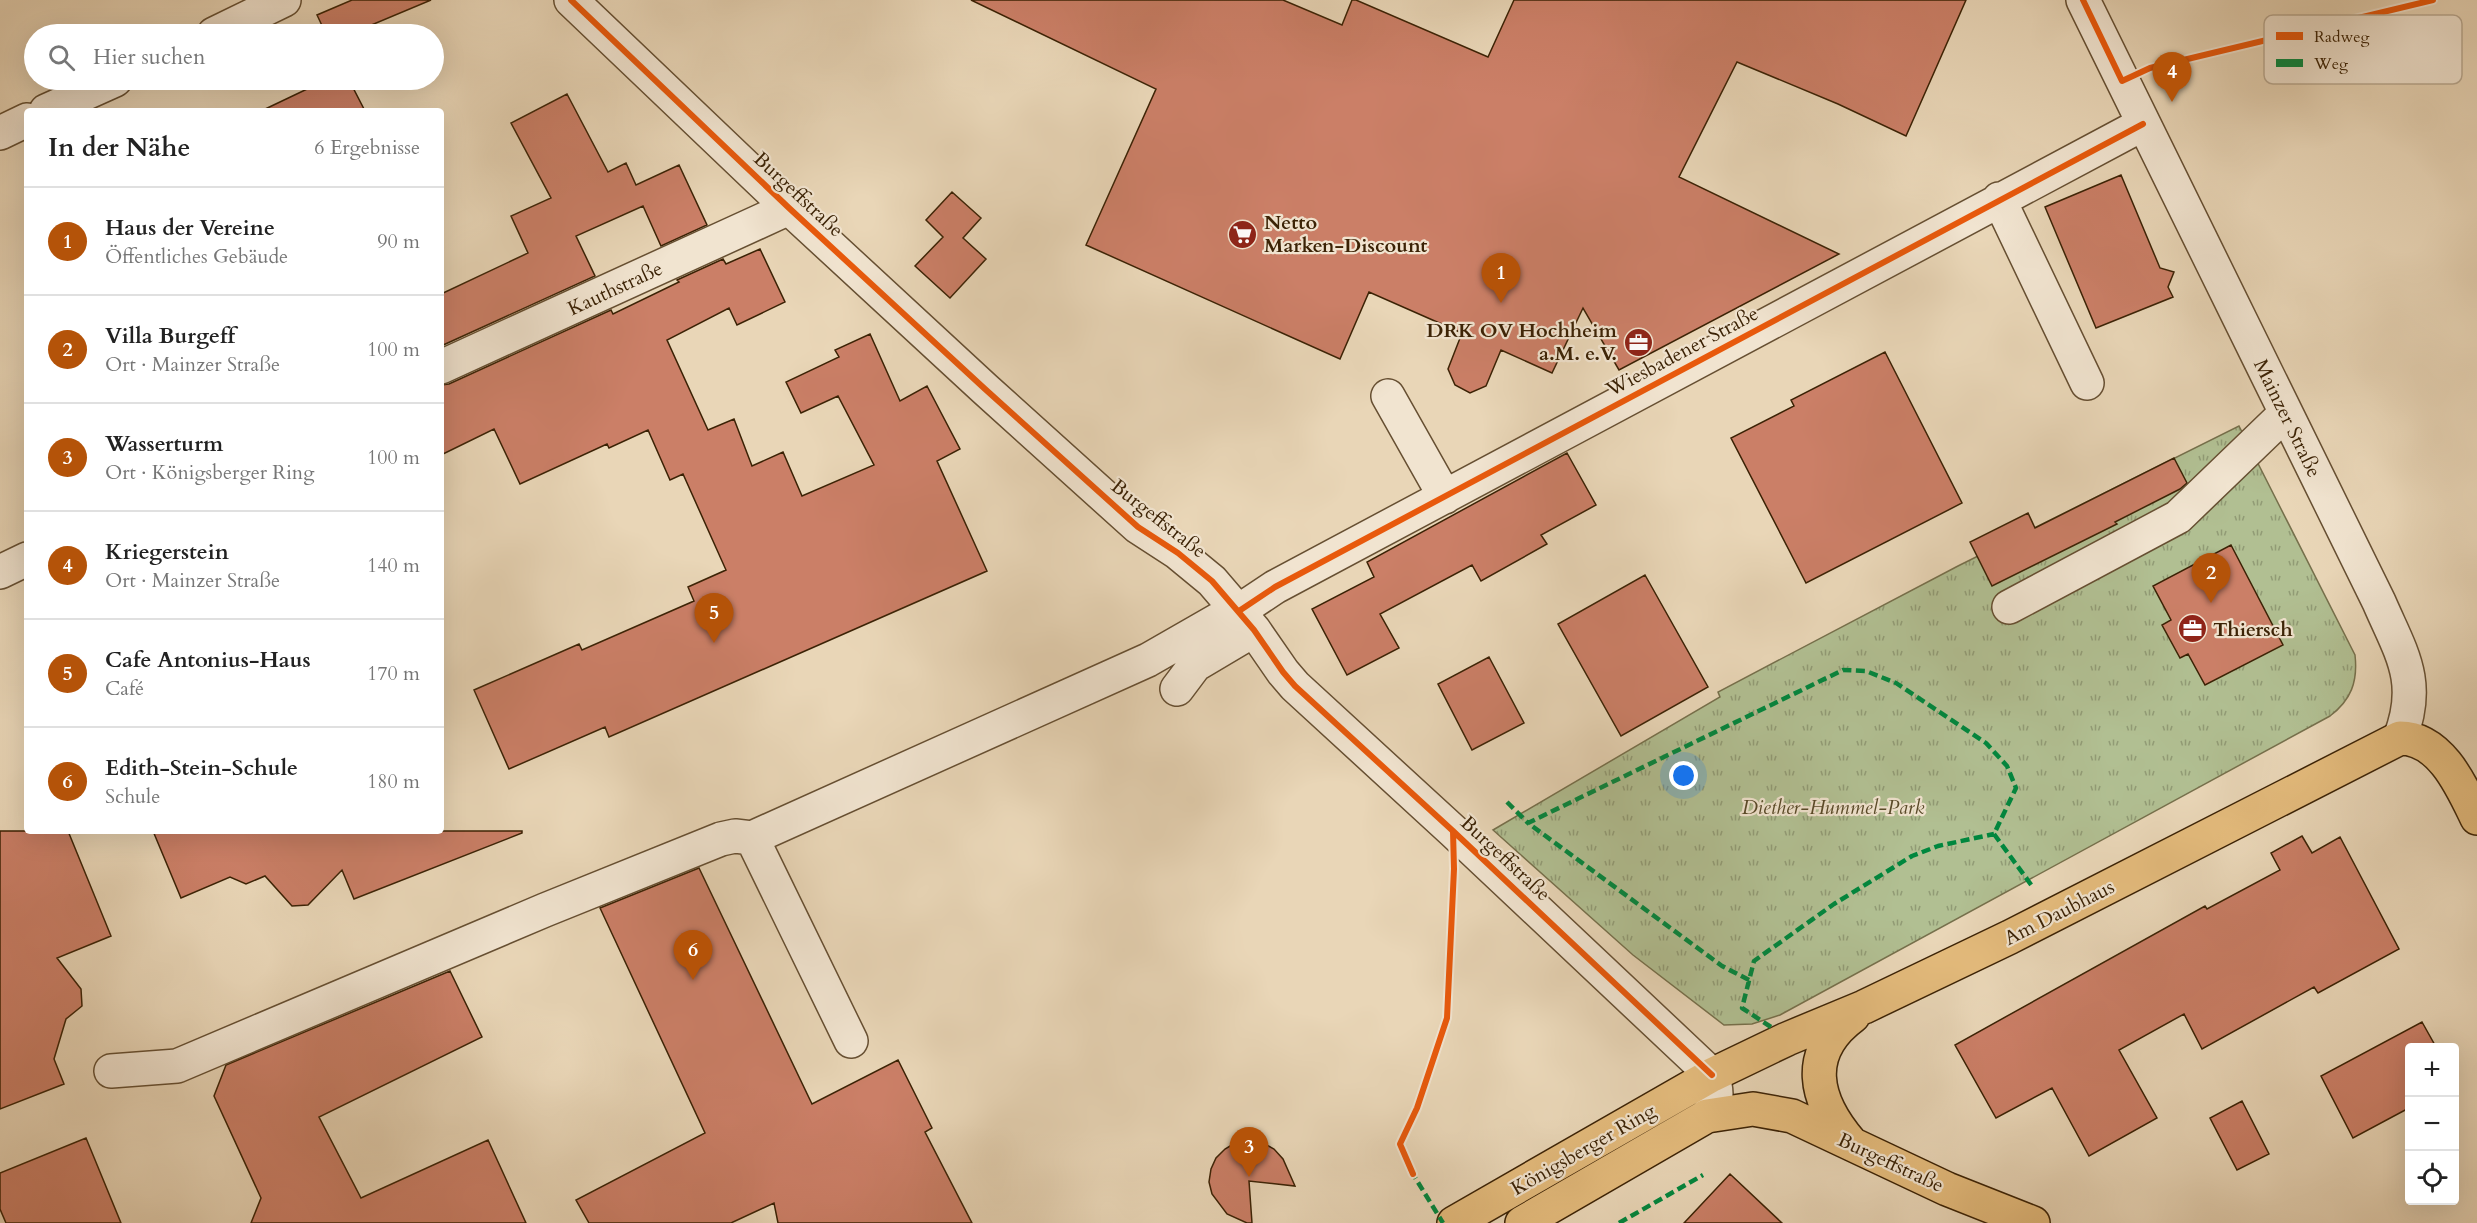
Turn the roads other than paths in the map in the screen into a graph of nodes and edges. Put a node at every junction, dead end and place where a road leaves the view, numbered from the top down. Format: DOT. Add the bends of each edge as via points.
graph roads {
  1 [pos="284,0"];
  2 [pos="571,0"];
  3 [pos="2082,0"];
  4 [pos="235,24"];
  5 [pos="94,90"];
  6 [pos="57,108"];
  7 [pos="24,121"];
  8 [pos="2144,124"];
  9 [pos="0,133"];
  10 [pos="1999,199"];
  11 [pos="789,208"];
  12 [pos="444,366"];
  13 [pos="2087,383"];
  14 [pos="1388,396"];
  15 [pos="2286,413"];
  16 [pos="1445,497"];
  17 [pos="24,560"];
  18 [pos="0,572"];
  19 [pos="2009,607"];
  20 [pos="1247,621"];
  21 [pos="1177,689"];
  22 [pos="2400,738"];
  23 [pos="2477,818"];
  24 [pos="752,838"];
  25 [pos="1864,1007"];
  26 [pos="851,1041"];
  27 [pos="111,1071"];
  28 [pos="1712,1075"];
  29 [pos="1707,1116"];
  30 [pos="1851,1143"];
  31 [pos="1454,1223"];
  32 [pos="1522,1223"];
  33 [pos="2033,1223"];
  1 -- 4 [label="street"];
  2 -- 11 [label="street, Burgeffstraße"];
  3 -- 8 [label="street, Mainzer Straße"];
  5 -- 6 [label="street"];
  7 -- 9 [label="street"];
  8 -- 10 [label="street, Wiesbadener Straße"];
  8 -- 15 [label="street, Mainzer Straße"];
  10 -- 13 [label="street"];
  10 -- 16 [label="street, Wiesbadener Straße"];
  11 -- 12 [label="street, Kauthstraße"];
  11 -- 20 [label="street, Burgeffstraße" via="1138,527 1212,581"];
  14 -- 16 [label="street"];
  15 -- 19 [label="street" via="2178,517"];
  15 -- 22 [label="street, Mainzer Straße" via="2379,602 2404,662 2411,683"];
  16 -- 20 [label="street, Wiesbadener Straße" via="1275,587"];
  17 -- 18 [label="street"];
  20 -- 21 [label="street" via="1195,665"];
  20 -- 24 [label="street" via="1223,618 1148,660"];
  20 -- 28 [label="street, Burgeffstraße" via="1295,686"];
  22 -- 23 [label="main road" via="2424,744 2450,767"];
  22 -- 25 [label="main road, Am Daubhaus"];
  24 -- 26 [label="street"];
  24 -- 27 [label="street" via="735,836 710,844 177,1066"];
  25 -- 28 [label="main road, Am Daubhaus"];
  25 -- 30 [label="main road" via="1839,1026 1827,1042 1819,1072 1824,1101"];
  28 -- 29 [label="street" via="1718,1095"];
  28 -- 31 [label="main road, Königsberger Ring"];
  29 -- 30 [label="main road, Burgeffstraße" via="1753,1109 1792,1116"];
  29 -- 32 [label="main road, Königsberger Ring"];
  30 -- 33 [label="main road, Burgeffstraße" via="1947,1189"];
}
